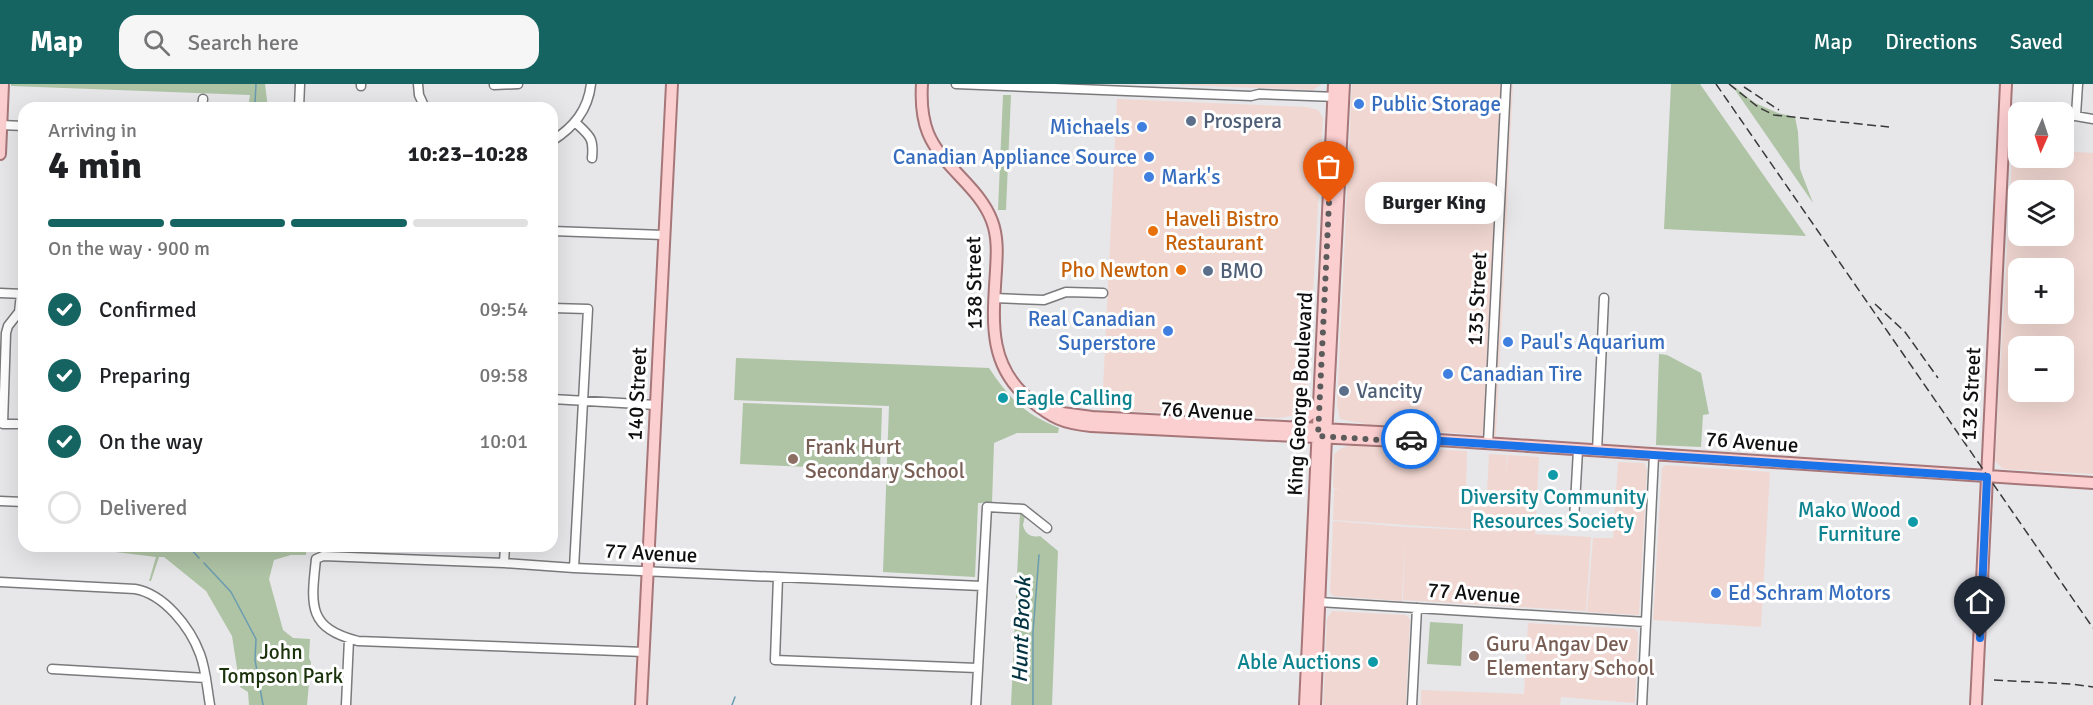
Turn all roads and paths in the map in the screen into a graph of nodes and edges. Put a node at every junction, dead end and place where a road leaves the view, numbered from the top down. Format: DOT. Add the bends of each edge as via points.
graph roads {
  1 [pos="3,84"];
  2 [pos="300,84"];
  3 [pos="418,84"];
  4 [pos="518,84"];
  5 [pos="591,84"];
  6 [pos="672,84"];
  7 [pos="922,84"];
  8 [pos="956,84"];
  9 [pos="1334,84"];
  10 [pos="1344,84"];
  11 [pos="1506,84"];
  12 [pos="2006,84"];
  13 [pos="2078,84"];
  14 [pos="494,85"];
  15 [pos="1171,88"];
  16 [pos="1339,99"];
  17 [pos="299,102"];
  18 [pos="422,102"];
  19 [pos="2076,115"];
  20 [pos="2093,118"];
  21 [pos="576,123"];
  22 [pos="1,125"];
  23 [pos="18,126"];
  24 [pos="558,136"];
  25 [pos="0,154"];
  26 [pos="592,158"];
  27 [pos="558,231"];
  28 [pos="664,235"];
  29 [pos="0,293"];
  30 [pos="1103,293"];
  31 [pos="18,294"];
  32 [pos="994,298"];
  33 [pos="1604,298"];
  34 [pos="558,308"];
  35 [pos="18,314"];
  36 [pos="558,399"];
  37 [pos="583,400"];
  38 [pos="656,405"];
  39 [pos="1319,407"];
  40 [pos="1047,411"];
  41 [pos="1141,419"];
  42 [pos="16,424"];
  43 [pos="1077,424"];
  44 [pos="1293,427"];
  45 [pos="1322,433"];
  46 [pos="1488,444"];
  47 [pos="1578,450"];
  48 [pos="1597,451"];
  49 [pos="1654,455"];
  50 [pos="1987,477"];
  51 [pos="2093,483"];
  52 [pos="0,501"];
  53 [pos="18,502"];
  54 [pos="1574,521"];
  55 [pos="1047,528"];
  56 [pos="505,552"];
  57 [pos="504,563"];
  58 [pos="574,568"];
  59 [pos="647,572"];
  60 [pos="778,577"];
  61 [pos="0,582"];
  62 [pos="1311,584"];
  63 [pos="982,586"];
  64 [pos="1319,602"];
  65 [pos="1417,608"];
  66 [pos="1646,622"];
  67 [pos="349,639"];
  68 [pos="644,652"];
  69 [pos="977,668"];
  70 [pos="52,669"];
  71 [pos="206,678"];
  72 [pos="210,705"];
  73 [pos="346,705"];
  74 [pos="641,705"];
  75 [pos="976,705"];
  76 [pos="1305,705"];
  77 [pos="1315,705"];
  78 [pos="1412,705"];
  79 [pos="1642,705"];
  80 [pos="1976,705"];
  1 -- 22 [label="main road"];
  2 -- 17 [label="street"];
  3 -- 18 [label="street"];
  4 -- 14 [label="street"];
  5 -- 21 [label="street" via="588,101"];
  6 -- 28 [label="main road, 140 Street"];
  7 -- 32 [label="main road, 138 Street" via="924,121 933,143 980,199 993,223 997,246"];
  8 -- 15 [label="street"];
  9 -- 16 [label="main road, King George Boulevard"];
  10 -- 16 [label="main road, King George Boulevard"];
  11 -- 46 [label="street, 135 Street"];
  12 -- 50 [label="main road, 132 Street"];
  13 -- 19 [label="street"];
  15 -- 16 [label="street" via="1259,99"];
  16 -- 39 [label="main road, King George Boulevard"];
  16 -- 45 [label="main road, King George Boulevard"];
  19 -- 20 [label="street"];
  21 -- 24 [label="street"];
  21 -- 26 [label="street" via="594,144"];
  22 -- 23 [label="street"];
  22 -- 25 [label="main road"];
  27 -- 28 [label="street"];
  28 -- 38 [label="main road, 140 Street"];
  29 -- 31 [label="street"];
  30 -- 32 [label="street" via="1066,292 1044,300"];
  32 -- 40 [label="main road, 138 Street" via="994,337 1004,369 1026,396"];
  33 -- 48 [label="street"];
  34 -- 37 [label="street" via="588,309"];
  35 -- 42 [label="street" via="6,333 3,424"];
  36 -- 37 [label="street"];
  37 -- 38 [label="street"];
  37 -- 58 [label="street"];
  38 -- 59 [label="main road, 140 Street"];
  39 -- 44 [label="main road"];
  39 -- 45 [label="main road, King George Boulevard"];
  40 -- 41 [label="main road, 76 Avenue"];
  40 -- 43 [label="main road, 76 Avenue" via="1056,419"];
  41 -- 43 [label="main road" via="1130,423"];
  41 -- 44 [label="main road, 76 Avenue"];
  43 -- 45 [label="main road, 76 Avenue"];
  44 -- 45 [label="main road, 76 Avenue"];
  45 -- 46 [label="main road, 76 Avenue" via="1397,433 1408,438"];
  45 -- 62 [label="main road, King George Boulevard"];
  45 -- 64 [label="main road, King George Boulevard"];
  46 -- 47 [label="main road, 76 Avenue"];
  47 -- 48 [label="main road, 76 Avenue"];
  47 -- 54 [label="street"];
  48 -- 49 [label="main road, 76 Avenue"];
  49 -- 50 [label="main road, 76 Avenue"];
  49 -- 66 [label="street"];
  50 -- 51 [label="main road, 76 Avenue"];
  50 -- 80 [label="main road, 132 Street"];
  52 -- 53 [label="street"];
  55 -- 63 [label="street" via="1023,509 987,507"];
  56 -- 57 [label="street"];
  57 -- 58 [label="street, 77 Avenue"];
  57 -- 67 [label="street, 77 Avenue" via="354,553 319,557 314,597 317,618 327,629"];
  58 -- 59 [label="street, 77 Avenue"];
  59 -- 60 [label="street, 77 Avenue"];
  59 -- 68 [label="main road, 140 Street"];
  60 -- 63 [label="street, 77 Avenue"];
  60 -- 69 [label="street" via="775,660"];
  61 -- 71 [label="street" via="147,592 161,600 190,635"];
  62 -- 64 [label="street"];
  62 -- 76 [label="main road, King George Boulevard"];
  63 -- 69 [label="street"];
  64 -- 65 [label="street, 77 Avenue"];
  64 -- 77 [label="main road, King George Boulevard"];
  65 -- 66 [label="street, 77 Avenue"];
  65 -- 78 [label="street"];
  66 -- 79 [label="street"];
  67 -- 68 [label="street"];
  67 -- 73 [label="street"];
  68 -- 74 [label="main road, 140 Street"];
  69 -- 75 [label="street"];
  70 -- 71 [label="street"];
  71 -- 72 [label="street"];
}
